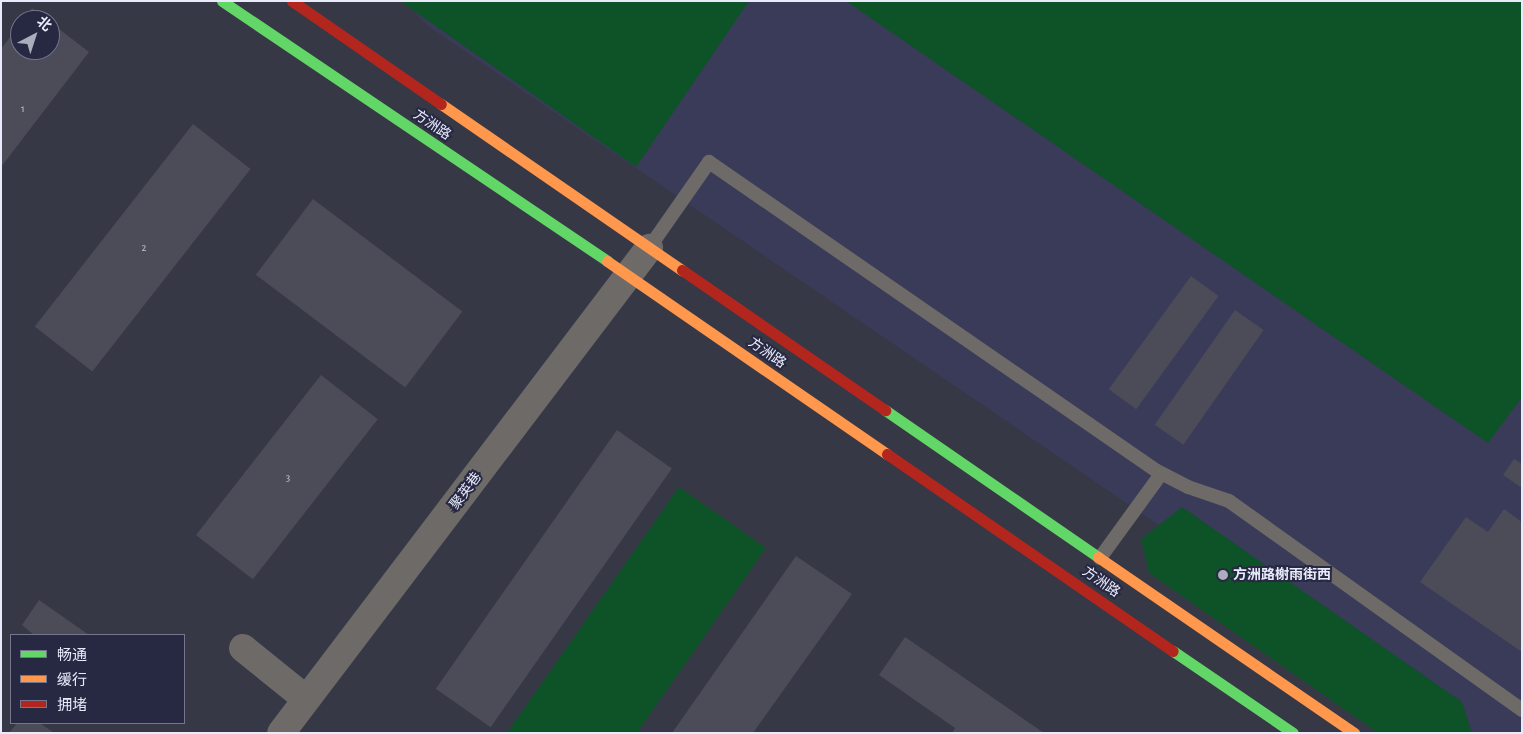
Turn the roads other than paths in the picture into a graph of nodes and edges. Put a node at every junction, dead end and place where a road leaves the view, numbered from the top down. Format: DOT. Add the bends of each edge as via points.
graph roads {
  1 [pos="222,1"];
  2 [pos="292,1"];
  3 [pos="649,248"];
  4 [pos="630,276"];
  5 [pos="1161,474"];
  6 [pos="1100,558"];
  7 [pos="243,648"];
  8 [pos="306,699"];
  9 [pos="1522,710"];
  10 [pos="281,733"];
  11 [pos="1293,733"];
  12 [pos="1354,733"];
  1 -- 4 [label="main road, 方洲路"];
  2 -- 3 [label="main road, 方洲路"];
  3 -- 4 [label="street, 聚英巷"];
  3 -- 5 [label="lane" via="709,162"];
  3 -- 6 [label="main road, 方洲路"];
  4 -- 8 [label="street, 聚英巷"];
  4 -- 11 [label="main road, 方洲路"];
  5 -- 6 [label="lane"];
  5 -- 9 [label="lane" via="1230,501"];
  6 -- 12 [label="main road, 方洲路"];
  7 -- 8 [label="street"];
  8 -- 10 [label="street, 聚英巷"];
}
